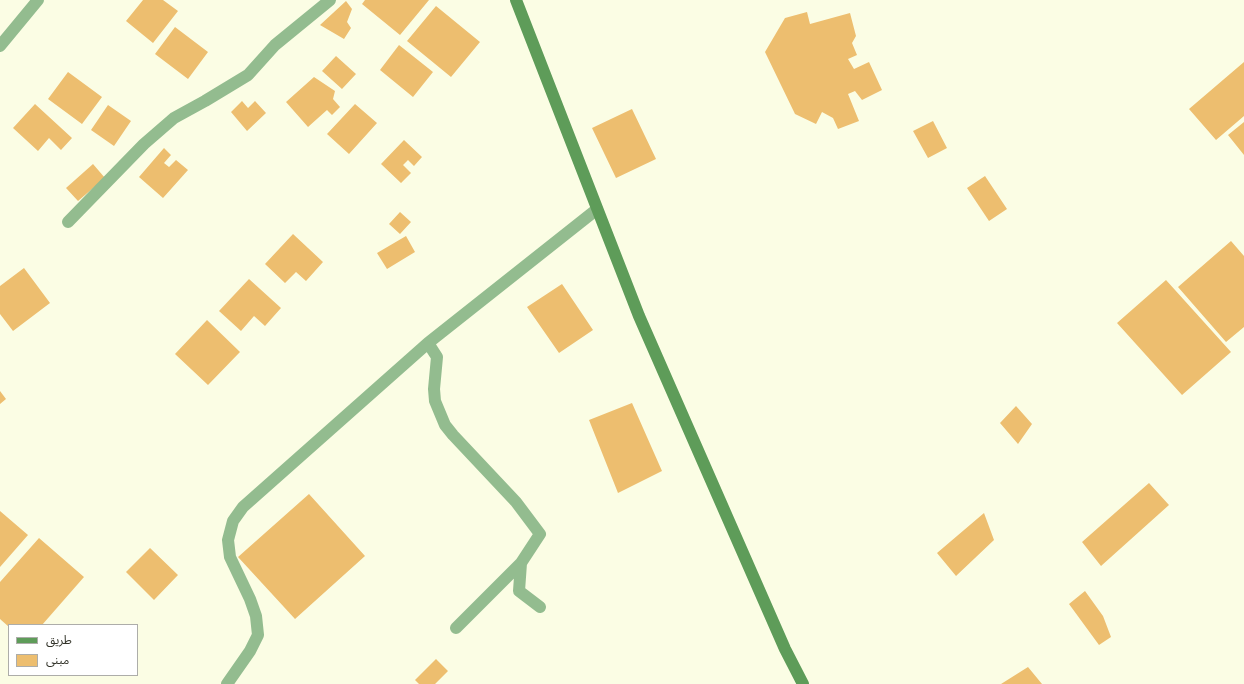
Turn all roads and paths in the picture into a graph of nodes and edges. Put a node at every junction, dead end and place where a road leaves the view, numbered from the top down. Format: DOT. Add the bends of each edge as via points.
graph roads {
  1 [pos="38,0"];
  2 [pos="330,0"];
  3 [pos="516,0"];
  4 [pos="0,46"];
  5 [pos="596,210"];
  6 [pos="68,222"];
  7 [pos="428,343"];
  8 [pos="521,563"];
  9 [pos="540,607"];
  10 [pos="456,628"];
  11 [pos="227,684"];
  12 [pos="803,684"];
  1 -- 4 [label="street"];
  2 -- 6 [label="street" via="275,45 248,75 174,118 144,144"];
  3 -- 5 [label="street"];
  5 -- 7 [label="street"];
  5 -- 12 [label="street" via="642,323 785,649"];
  7 -- 8 [label="street" via="437,357 435,401 445,424 516,502 540,534"];
  7 -- 11 [label="street" via="243,507 233,521 228,540 230,557 250,598 256,616 258,635"];
  8 -- 9 [label="street" via="519,591"];
  8 -- 10 [label="street"];
}
